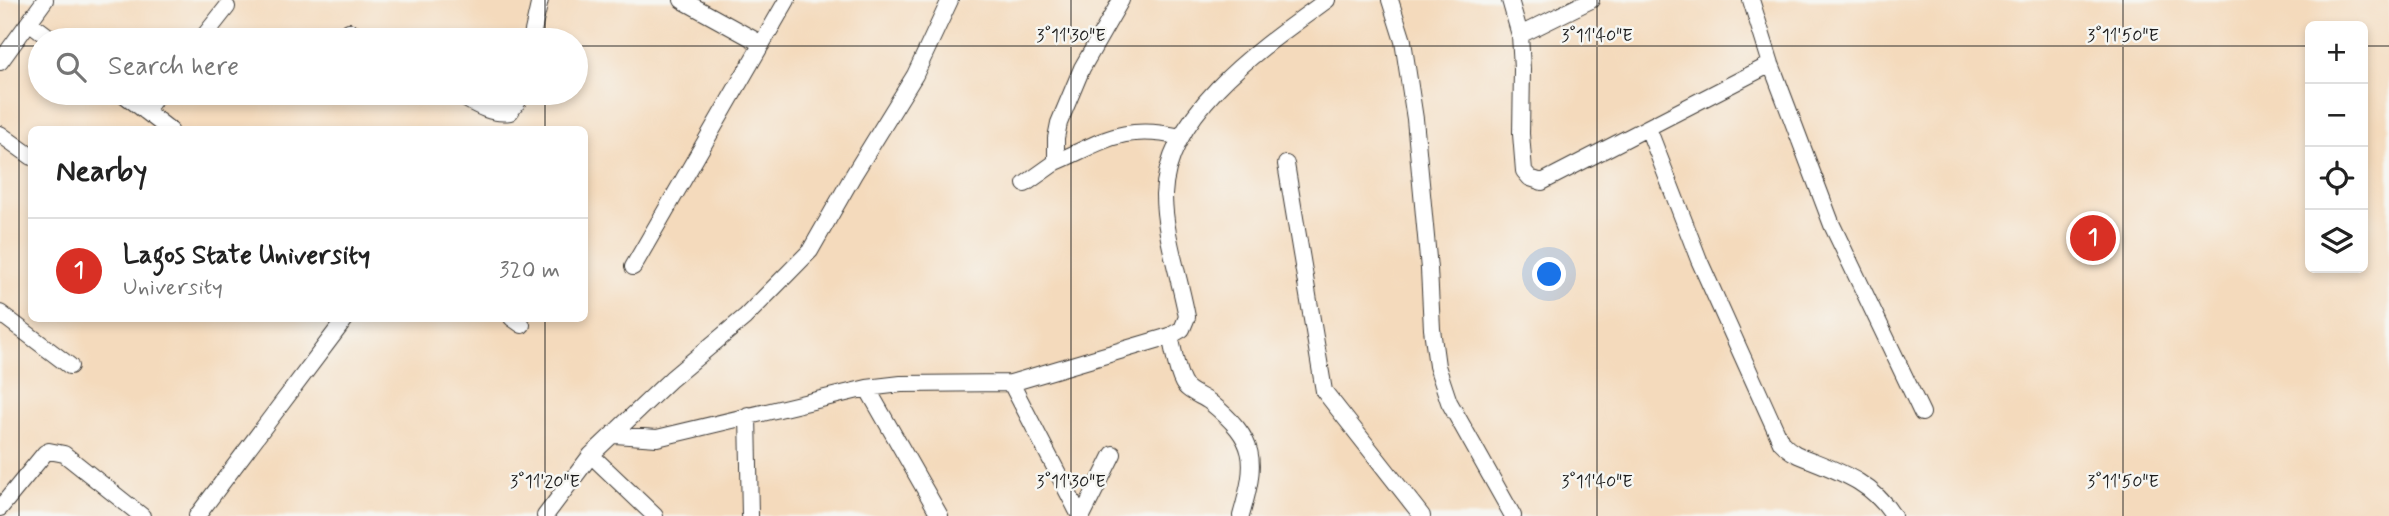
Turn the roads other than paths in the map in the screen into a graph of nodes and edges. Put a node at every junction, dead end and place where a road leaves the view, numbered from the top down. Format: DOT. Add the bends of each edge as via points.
graph roads {
  1 [pos="32,0"];
  2 [pos="45,0"];
  3 [pos="540,0"];
  4 [pos="682,0"];
  5 [pos="787,0"];
  6 [pos="950,0"];
  7 [pos="1121,0"];
  8 [pos="1328,0"];
  9 [pos="1390,0"];
  10 [pos="1510,0"];
  11 [pos="1591,0"];
  12 [pos="1751,0"];
  13 [pos="227,7"];
  14 [pos="29,22"];
  15 [pos="37,28"];
  16 [pos="210,28"];
  17 [pos="534,28"];
  18 [pos="1520,35"];
  19 [pos="0,44"];
  20 [pos="762,44"];
  21 [pos="0,62"];
  22 [pos="1771,64"];
  23 [pos="137,105"];
  24 [pos="150,105"];
  25 [pos="476,105"];
  26 [pos="515,105"];
  27 [pos="145,111"];
  28 [pos="165,126"];
  29 [pos="1648,128"];
  30 [pos="0,134"];
  31 [pos="1181,137"];
  32 [pos="28,154"];
  33 [pos="1056,162"];
  34 [pos="1286,164"];
  35 [pos="1024,184"];
  36 [pos="633,267"];
  37 [pos="0,313"];
  38 [pos="342,322"];
  39 [pos="1170,336"];
  40 [pos="70,366"];
  41 [pos="1011,383"];
  42 [pos="867,388"];
  43 [pos="1922,413"];
  44 [pos="748,415"];
  45 [pos="615,435"];
  46 [pos="1113,454"];
  47 [pos="591,455"];
  48 [pos="0,508"];
  49 [pos="142,516"];
  50 [pos="197,516"];
  51 [pos="545,516"];
  52 [pos="655,516"];
  53 [pos="750,516"];
  54 [pos="940,516"];
  55 [pos="1081,516"];
  56 [pos="1241,516"];
  57 [pos="1422,516"];
  58 [pos="1513,516"];
  59 [pos="1893,516"];
  1 -- 19 [label="street"];
  2 -- 14 [label="street"];
  3 -- 17 [label="street"];
  4 -- 20 [label="street"];
  5 -- 20 [label="street"];
  6 -- 45 [label="street" via="915,75 810,251"];
  7 -- 33 [label="street" via="1082,68 1059,123"];
  8 -- 31 [label="street" via="1241,65"];
  9 -- 58 [label="street" via="1403,41 1415,119 1437,366 1449,402"];
  10 -- 18 [label="street"];
  11 -- 18 [label="street"];
  12 -- 22 [label="street"];
  13 -- 16 [label="street"];
  14 -- 15 [label="street"];
  14 -- 21 [label="street"];
  18 -- 29 [label="street" via="1521,134 1524,171 1531,178 1542,182 1552,178"];
  20 -- 36 [label="street"];
  22 -- 29 [label="street"];
  22 -- 43 [label="street" via="1832,225"];
  23 -- 27 [label="street"];
  24 -- 27 [label="street"];
  25 -- 26 [label="street" via="499,114 510,112"];
  27 -- 28 [label="street"];
  29 -- 59 [label="street" via="1699,260 1781,442 1798,457 1868,486"];
  30 -- 32 [label="street"];
  31 -- 33 [label="street" via="1156,131 1125,134"];
  31 -- 39 [label="street" via="1169,164 1164,195 1187,317 1185,326"];
  33 -- 35 [label="street"];
  34 -- 57 [label="street" via="1324,391"];
  37 -- 40 [label="street"];
  38 -- 50 [label="street"];
  39 -- 41 [label="street"];
  39 -- 56 [label="street" via="1183,383 1227,416 1243,435 1252,458"];
  41 -- 42 [label="street"];
  41 -- 55 [label="street"];
  42 -- 44 [label="street"];
  42 -- 54 [label="street"];
  44 -- 45 [label="street" via="657,438"];
  44 -- 53 [label="street"];
  45 -- 47 [label="street"];
  46 -- 55 [label="street"];
  47 -- 51 [label="street"];
  47 -- 52 [label="street"];
  48 -- 49 [label="street" via="49,451 64,454"];
}
